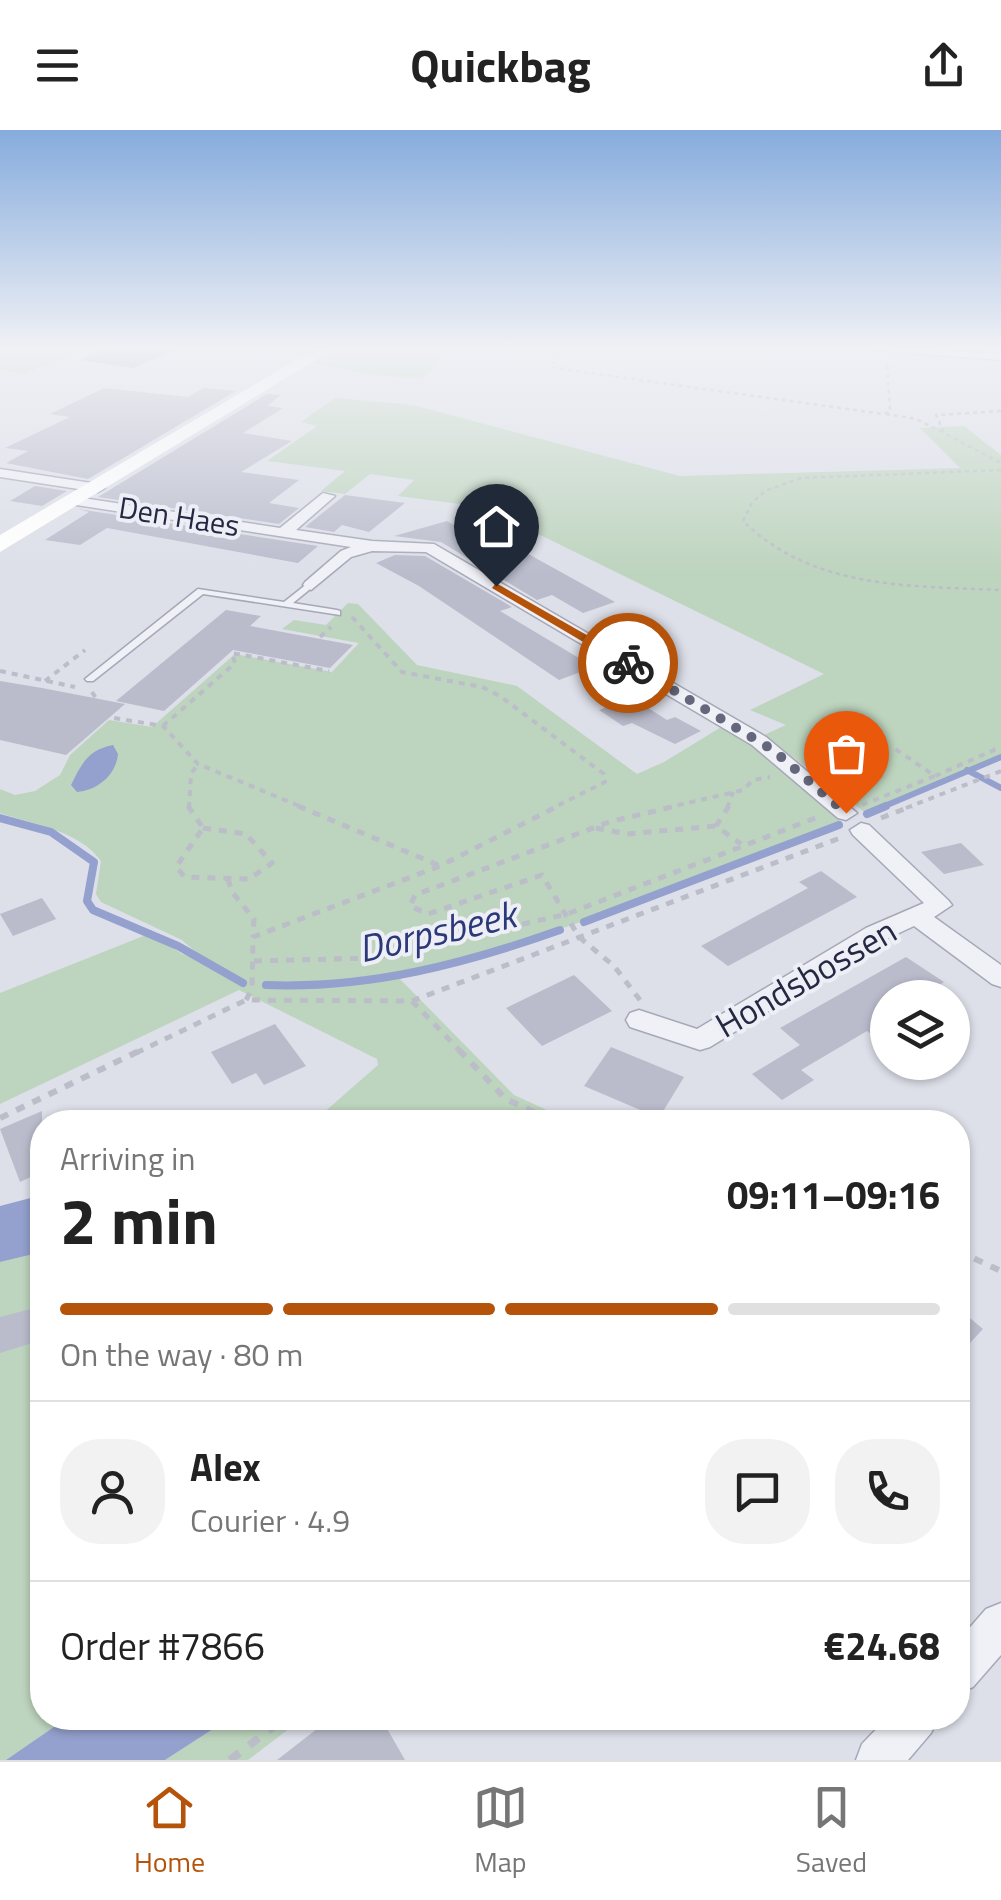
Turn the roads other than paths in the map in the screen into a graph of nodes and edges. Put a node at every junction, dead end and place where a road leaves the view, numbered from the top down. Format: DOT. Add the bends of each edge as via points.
graph roads {
  1 [pos="204,423"];
  2 [pos="0,473"];
  3 [pos="98,488"];
  4 [pos="328,496"];
  5 [pos="76,501"];
  6 [pos="283,532"];
  7 [pos="0,545"];
  8 [pos="372,546"];
  9 [pos="311,585"];
  10 [pos="286,604"];
  11 [pos="337,613"];
  12 [pos="90,679"];
  13 [pos="730,722"];
  14 [pos="916,916"];
  15 [pos="1001,978"];
  16 [pos="639,1020"];
  17 [pos="1001,1624"];
  18 [pos="970,1659"];
  19 [pos="905,1730"];
  20 [pos="878,1760"];
  1 -- 3 [label="street"];
  2 -- 3 [label="street"];
  3 -- 5 [label="street"];
  4 -- 6 [label="street, Den Haes"];
  5 -- 6 [label="street, Den Haes"];
  5 -- 7 [label="street"];
  6 -- 8 [label="street, Den Haes"];
  8 -- 9 [label="street" via="346,554"];
  8 -- 13 [label="street, Den Haes" via="428,548"];
  9 -- 10 [label="lane"];
  10 -- 11 [label="lane"];
  10 -- 12 [label="lane" via="208,590 194,594"];
  13 -- 14 [label="street, Hondsbossen" via="802,772 940,905"];
  14 -- 15 [label="street, Hondsbossen"];
  14 -- 16 [label="street, Hondsbossen" via="700,1040"];
  17 -- 18 [label="street"];
  19 -- 20 [label="street"];
}
